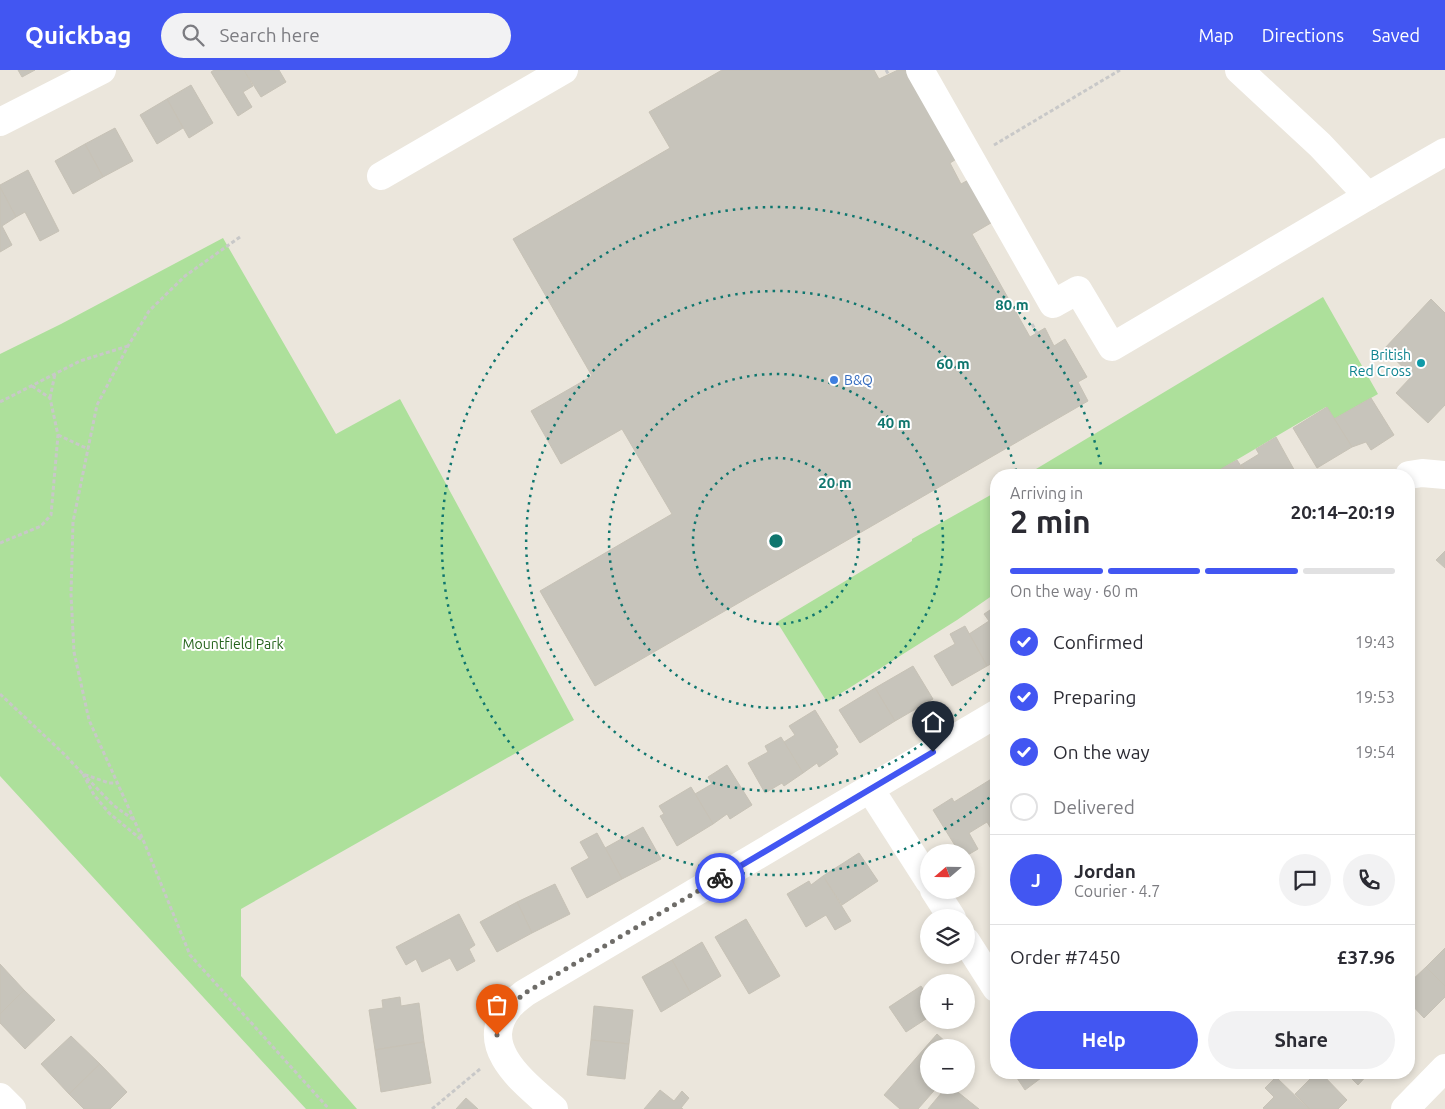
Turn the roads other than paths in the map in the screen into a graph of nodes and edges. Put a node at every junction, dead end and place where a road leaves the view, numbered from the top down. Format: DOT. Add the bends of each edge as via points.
graph roads {
  1 [pos="102,70"];
  2 [pos="564,70"];
  3 [pos="920,70"];
  4 [pos="1240,70"];
  5 [pos="0,122"];
  6 [pos="1445,152"];
  7 [pos="380,176"];
  8 [pos="1368,196"];
  9 [pos="1415,474"];
  10 [pos="1445,475"];
  11 [pos="990,718"];
  12 [pos="870,789"];
  13 [pos="920,867"];
  14 [pos="975,955"];
  15 [pos="990,979"];
  16 [pos="1445,1068"];
  17 [pos="0,1097"];
  18 [pos="12,1109"];
  19 [pos="554,1109"];
  20 [pos="1405,1109"];
  1 -- 5 [label="street"];
  2 -- 7 [label="street"];
  3 -- 8 [label="street" via="1053,304 1078,290 1112,347"];
  4 -- 8 [label="street" via="1320,144"];
  6 -- 8 [label="street"];
  9 -- 10 [label="street"];
  11 -- 12 [label="street"];
  12 -- 13 [label="street"];
  12 -- 19 [label="street" via="525,993 510,1006 501,1020 499,1043 510,1067"];
  14 -- 15 [label="street"];
  16 -- 20 [label="street"];
  17 -- 18 [label="street"];
}
